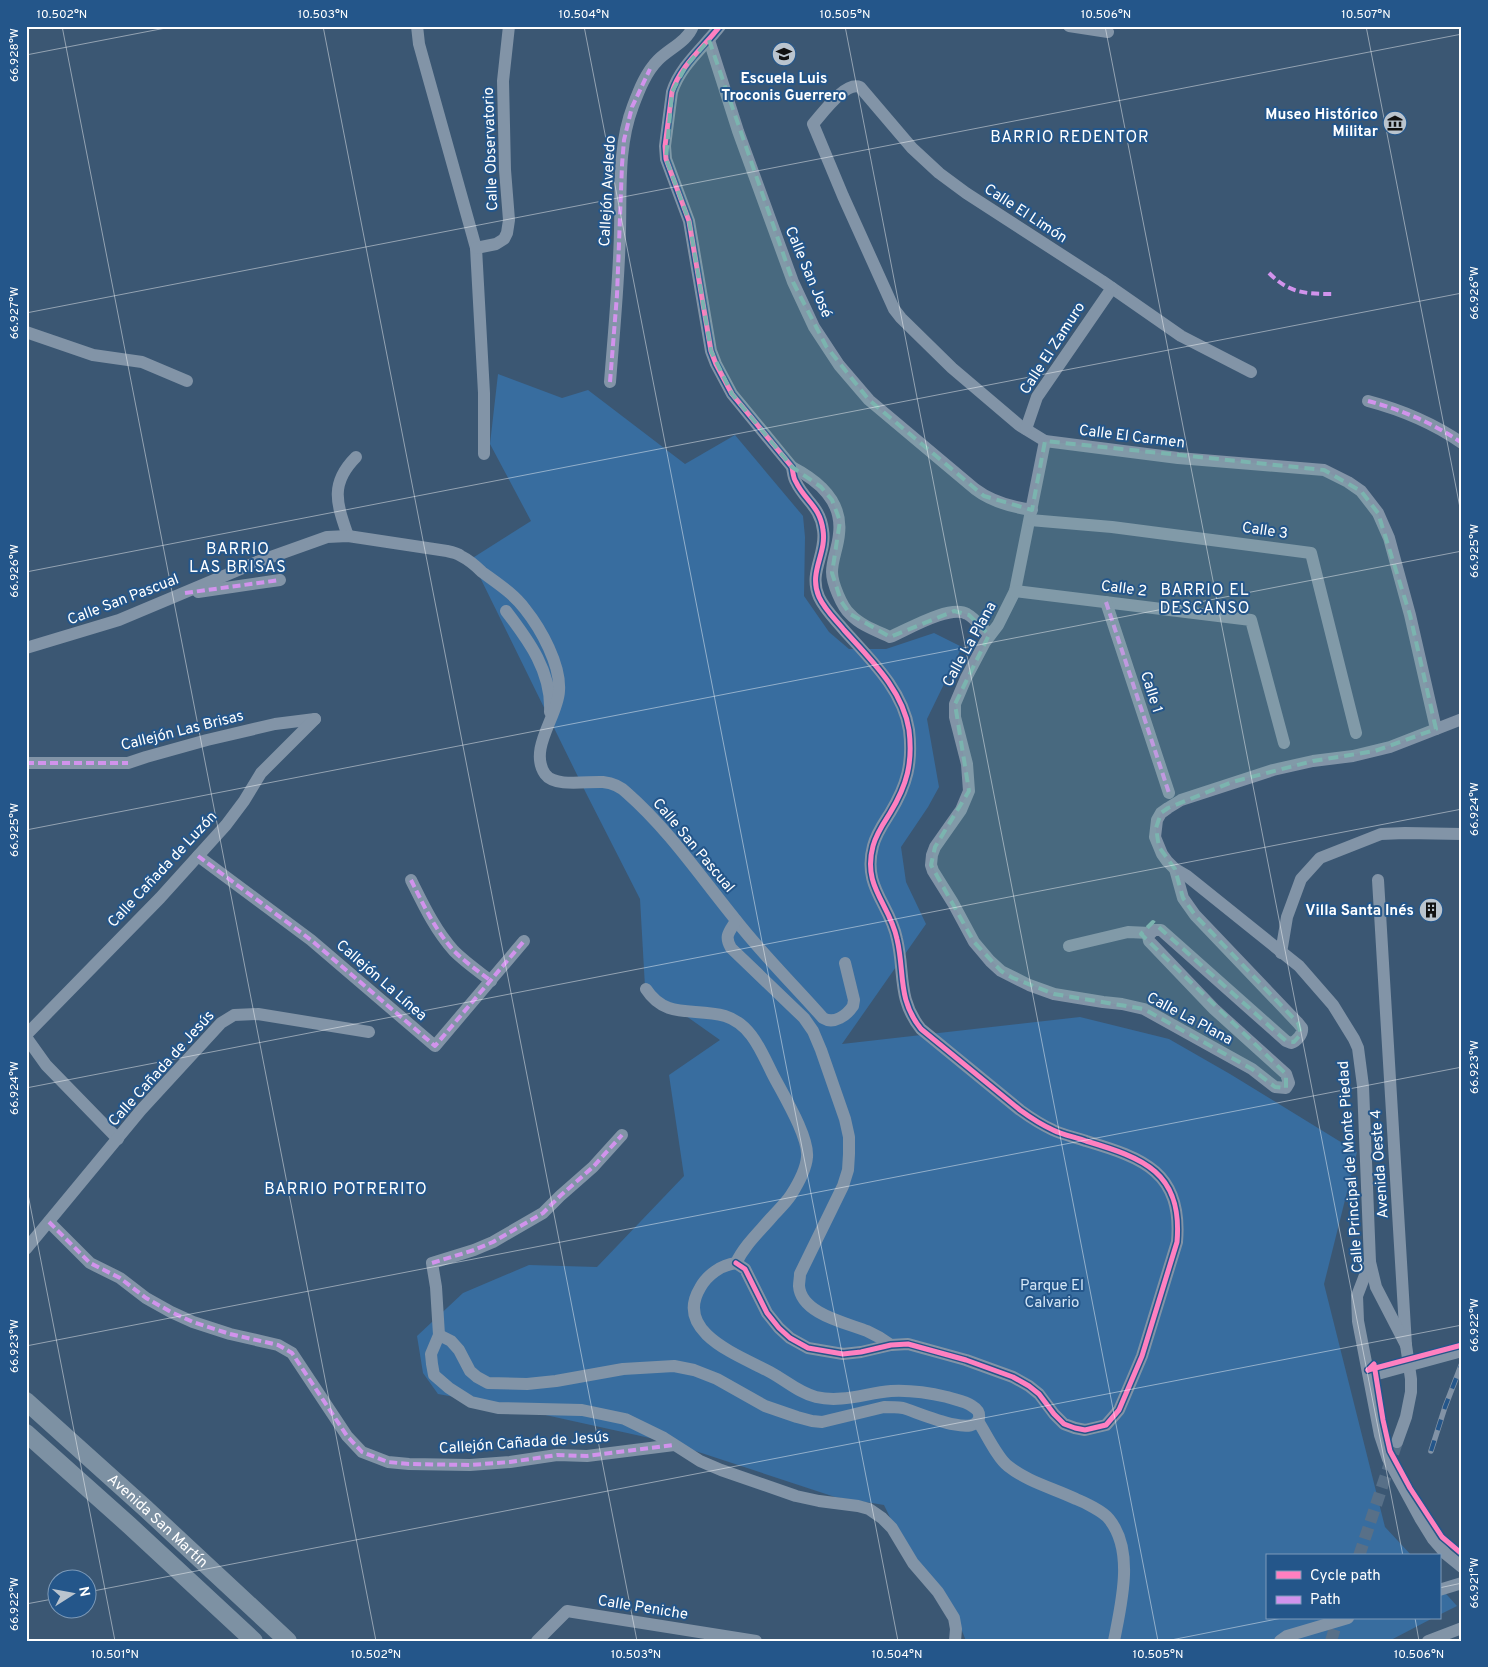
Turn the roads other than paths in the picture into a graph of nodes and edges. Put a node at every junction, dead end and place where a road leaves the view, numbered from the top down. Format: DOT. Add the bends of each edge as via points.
graph roads {
  1 [pos="417,26"];
  2 [pos="509,26"];
  3 [pos="693,26"];
  4 [pos="720,26"];
  5 [pos="1069,26"];
  6 [pos="1108,32"];
  7 [pos="709,40"];
  8 [pos="813,124"];
  9 [pos="476,248"];
  10 [pos="1112,288"];
  11 [pos="26,332"];
  12 [pos="1251,372"];
  13 [pos="186,381"];
  14 [pos="610,382"];
  15 [pos="1368,401"];
  16 [pos="1026,430"];
  17 [pos="1044,441"];
  18 [pos="1462,443"];
  19 [pos="484,454"];
  20 [pos="356,457"];
  21 [pos="792,467"];
  22 [pos="1031,515"];
  23 [pos="348,536"];
  24 [pos="280,580"];
  25 [pos="1015,591"];
  26 [pos="185,593"];
  27 [pos="1106,602"];
  28 [pos="506,611"];
  29 [pos="990,636"];
  30 [pos="26,648"];
  31 [pos="315,719"];
  32 [pos="1462,719"];
  33 [pos="549,720"];
  34 [pos="1436,729"];
  35 [pos="1356,733"];
  36 [pos="1284,742"];
  37 [pos="26,763"];
  38 [pos="1168,793"];
  39 [pos="1462,834"];
  40 [pos="198,856"];
  41 [pos="1174,869"];
  42 [pos="411,880"];
  43 [pos="1378,880"];
  44 [pos="736,921"];
  45 [pos="1150,933"];
  46 [pos="524,941"];
  47 [pos="1069,946"];
  48 [pos="1281,953"];
  49 [pos="845,963"];
  50 [pos="491,981"];
  51 [pos="646,989"];
  52 [pos="369,1032"];
  53 [pos="26,1036"];
  54 [pos="622,1136"];
  55 [pos="118,1139"];
  56 [pos="49,1222"];
  57 [pos="26,1249"];
  58 [pos="1370,1262"];
  59 [pos="736,1263"];
  60 [pos="439,1335"];
  61 [pos="891,1345"];
  62 [pos="1406,1345"];
  63 [pos="1462,1351"];
  64 [pos="1368,1376"];
  65 [pos="26,1401"];
  66 [pos="978,1422"];
  67 [pos="26,1433"];
  68 [pos="1397,1442"];
  69 [pos="674,1445"];
  70 [pos="1462,1567"];
  71 [pos="1462,1584"];
  72 [pos="1440,1590"];
  73 [pos="1341,1620"];
  74 [pos="1462,1628"];
  75 [pos="741,1640"];
  76 [pos="254,1641"];
  77 [pos="288,1641"];
  78 [pos="537,1641"];
  79 [pos="756,1641"];
  80 [pos="955,1641"];
  81 [pos="1114,1641"];
  82 [pos="1280,1641"];
  83 [pos="1428,1641"];
  1 -- 9 [label="street, Calle Observatorio" via="419,44"];
  2 -- 9 [label="street, Calle Observatorio" via="503,81 509,220 504,240"];
  3 -- 14 [label="street, Callejón Aveledo" via="686,38 650,69 628,121 622,165"];
  4 -- 7 [label="street"];
  5 -- 6 [label="street"];
  7 -- 21 [label="street" via="680,74 672,92 666,159 689,221 716,364 732,394"];
  7 -- 22 [label="street, Calle San José" via="792,282 826,346 870,400 975,490"];
  8 -- 10 [label="street, Calle El Limón" via="842,92 858,85 912,148 939,173"];
  8 -- 16 [label="street, Calle El Carmen" via="894,309 952,368"];
  9 -- 19 [label="street, Calle Observatorio"];
  10 -- 12 [label="street, Calle El Limón" via="1181,336"];
  10 -- 16 [label="street, Calle El Zamuro" via="1037,397"];
  11 -- 13 [label="street" via="93,355 142,362"];
  15 -- 18 [label="street" via="1412,414"];
  16 -- 17 [label="street, Calle El Carmen"];
  17 -- 22 [label="street, Calle La Plana"];
  17 -- 34 [label="street, Calle El Carmen" via="1178,458 1324,470 1361,491 1378,513 1389,538"];
  20 -- 23 [label="street" via="347,466 337,489 337,502"];
  21 -- 29 [label="street" via="821,487 838,512 839,534 832,572 838,594 850,614 890,637 941,615 962,612 969,614"];
  21 -- 61 [label="street" via="795,482 822,521 824,534 814,577 819,598 827,612 885,676 908,727 911,760 907,777 901,794 876,835 870,860 874,887 898,939 904,992 912,1019 920,1029 1035,1120 1054,1131 1135,1158 1150,1167 1172,1193 1178,1216 1177,1242 1142,1356 1119,1410 1106,1425 1095,1429 1064,1424 1040,1394 1013,1377 925,1348"];
  22 -- 25 [label="street, Calle La Plana"];
  22 -- 35 [label="street, Calle 3" via="1311,553"];
  23 -- 26 [label="street, Calle San Pascual" via="309,542"];
  23 -- 33 [label="street, Calle San Pascual" via="461,556 512,596 525,609 555,661 559,693"];
  24 -- 26 [label="street"];
  25 -- 27 [label="street, Calle 2"];
  25 -- 29 [label="street, Calle La Plana"];
  26 -- 30 [label="street, Calle San Pascual" via="99,627"];
  27 -- 36 [label="street, Calle 2" via="1251,620"];
  27 -- 38 [label="street, Calle 1"];
  28 -- 33 [label="street" via="538,658 546,676"];
  29 -- 45 [label="street, Calle La Plana" via="955,704 969,791 961,810 935,847 931,865 974,942 1000,971 1012,978 1054,994 1144,1009 1252,1069 1275,1087 1286,1088 1289,1083 1286,1074 1214,1009 1152,945"];
  31 -- 37 [label="street, Callejón Las Brisas" via="275,724 207,740 128,764"];
  31 -- 40 [label="street, Calle Cañada de Luzón" via="261,773 226,825"];
  32 -- 34 [label="street, Calle Principal de Monte Piedad"];
  33 -- 44 [label="street, Calle San Pascual" via="540,751 546,775 564,782 605,782 626,792 666,832"];
  34 -- 41 [label="street, Calle Principal de Monte Piedad" via="1375,751 1273,770 1181,800 1161,813 1155,837 1162,854"];
  39 -- 48 [label="street" via="1381,834 1320,858 1301,878 1287,917"];
  40 -- 50 [label="street, Callejón La Línea" via="310,940 435,1046"];
  40 -- 53 [label="street, Calle Cañada de Luzón"];
  41 -- 45 [label="street" via="1183,898 1195,915 1298,1023 1302,1028 1301,1034 1291,1043 1286,1041 1166,934 1158,929"];
  41 -- 48 [label="street, Calle Principal de Monte Piedad" via="1187,876"];
  42 -- 50 [label="street" via="432,921 453,950"];
  43 -- 62 [label="street, Avenida Oeste 4"];
  44 -- 49 [label="street" via="827,1020 842,1017 853,1006"];
  44 -- 61 [label="street" via="728,932 727,941 804,1018 813,1032 845,1119 848,1170 800,1274 801,1292 826,1317 865,1330"];
  45 -- 47 [label="street" via="1128,932"];
  46 -- 50 [label="street, Callejón La Línea"];
  48 -- 58 [label="street, Calle Principal de Monte Piedad" via="1298,966 1333,1005 1358,1048 1363,1086"];
  51 -- 59 [label="street" via="660,1005 724,1016 749,1032 804,1137 805,1167 790,1196 744,1249"];
  52 -- 55 [label="street, Calle Cañada de Jesús" via="271,1016 234,1015 211,1033"];
  53 -- 55 [label="street" via="46,1065"];
  54 -- 60 [label="street" via="543,1213 493,1242 432,1263"];
  55 -- 56 [label="street, Calle Cañada de Jesús"];
  56 -- 57 [label="street, Calle Cañada de Jesús"];
  56 -- 69 [label="street, Callejón Cañada de Jesús" via="90,1263 120,1278 171,1312 230,1334 278,1345 292,1353 347,1436 362,1452 378,1459 409,1464 470,1465"];
  58 -- 62 [label="street, Calle Principal de Monte Piedad" via="1376,1287"];
  58 -- 64 [label="street" via="1357,1296"];
  59 -- 61 [label="street" via="745,1269 778,1328 808,1348 843,1354"];
  59 -- 66 [label="street" via="722,1267 710,1276 695,1295 696,1321 715,1343 805,1394 842,1399 890,1391 935,1394 973,1406 979,1412"];
  60 -- 66 [label="street" via="451,1341 470,1370 488,1384 556,1382 623,1369 674,1366 717,1379 765,1406 812,1421 822,1422 894,1407 959,1426"];
  60 -- 69 [label="street" via="432,1354 434,1375 471,1402 498,1408 582,1410 625,1419"];
  62 -- 68 [label="street, Avenida Oeste 4" via="1410,1392"];
  63 -- 64 [label="street, bridge"];
  64 -- 70 [label="street" via="1388,1459 1433,1538"];
  65 -- 77 [label="main road, Avenida San Martín"];
  66 -- 81 [label="street" via="1006,1465 1030,1481 1078,1499 1108,1518 1122,1542 1124,1562"];
  67 -- 76 [label="main road, Avenida San Martín"];
  69 -- 80 [label="street" via="714,1467 796,1496 858,1506 882,1518 954,1618"];
  71 -- 72 [label="street"];
  73 -- 82 [label="street" via="1286,1636"];
  74 -- 83 [label="street"];
  75 -- 78 [label="street, Calle Peniche" via="567,1611"];
  75 -- 79 [label="street, Calle Peniche"];
}
